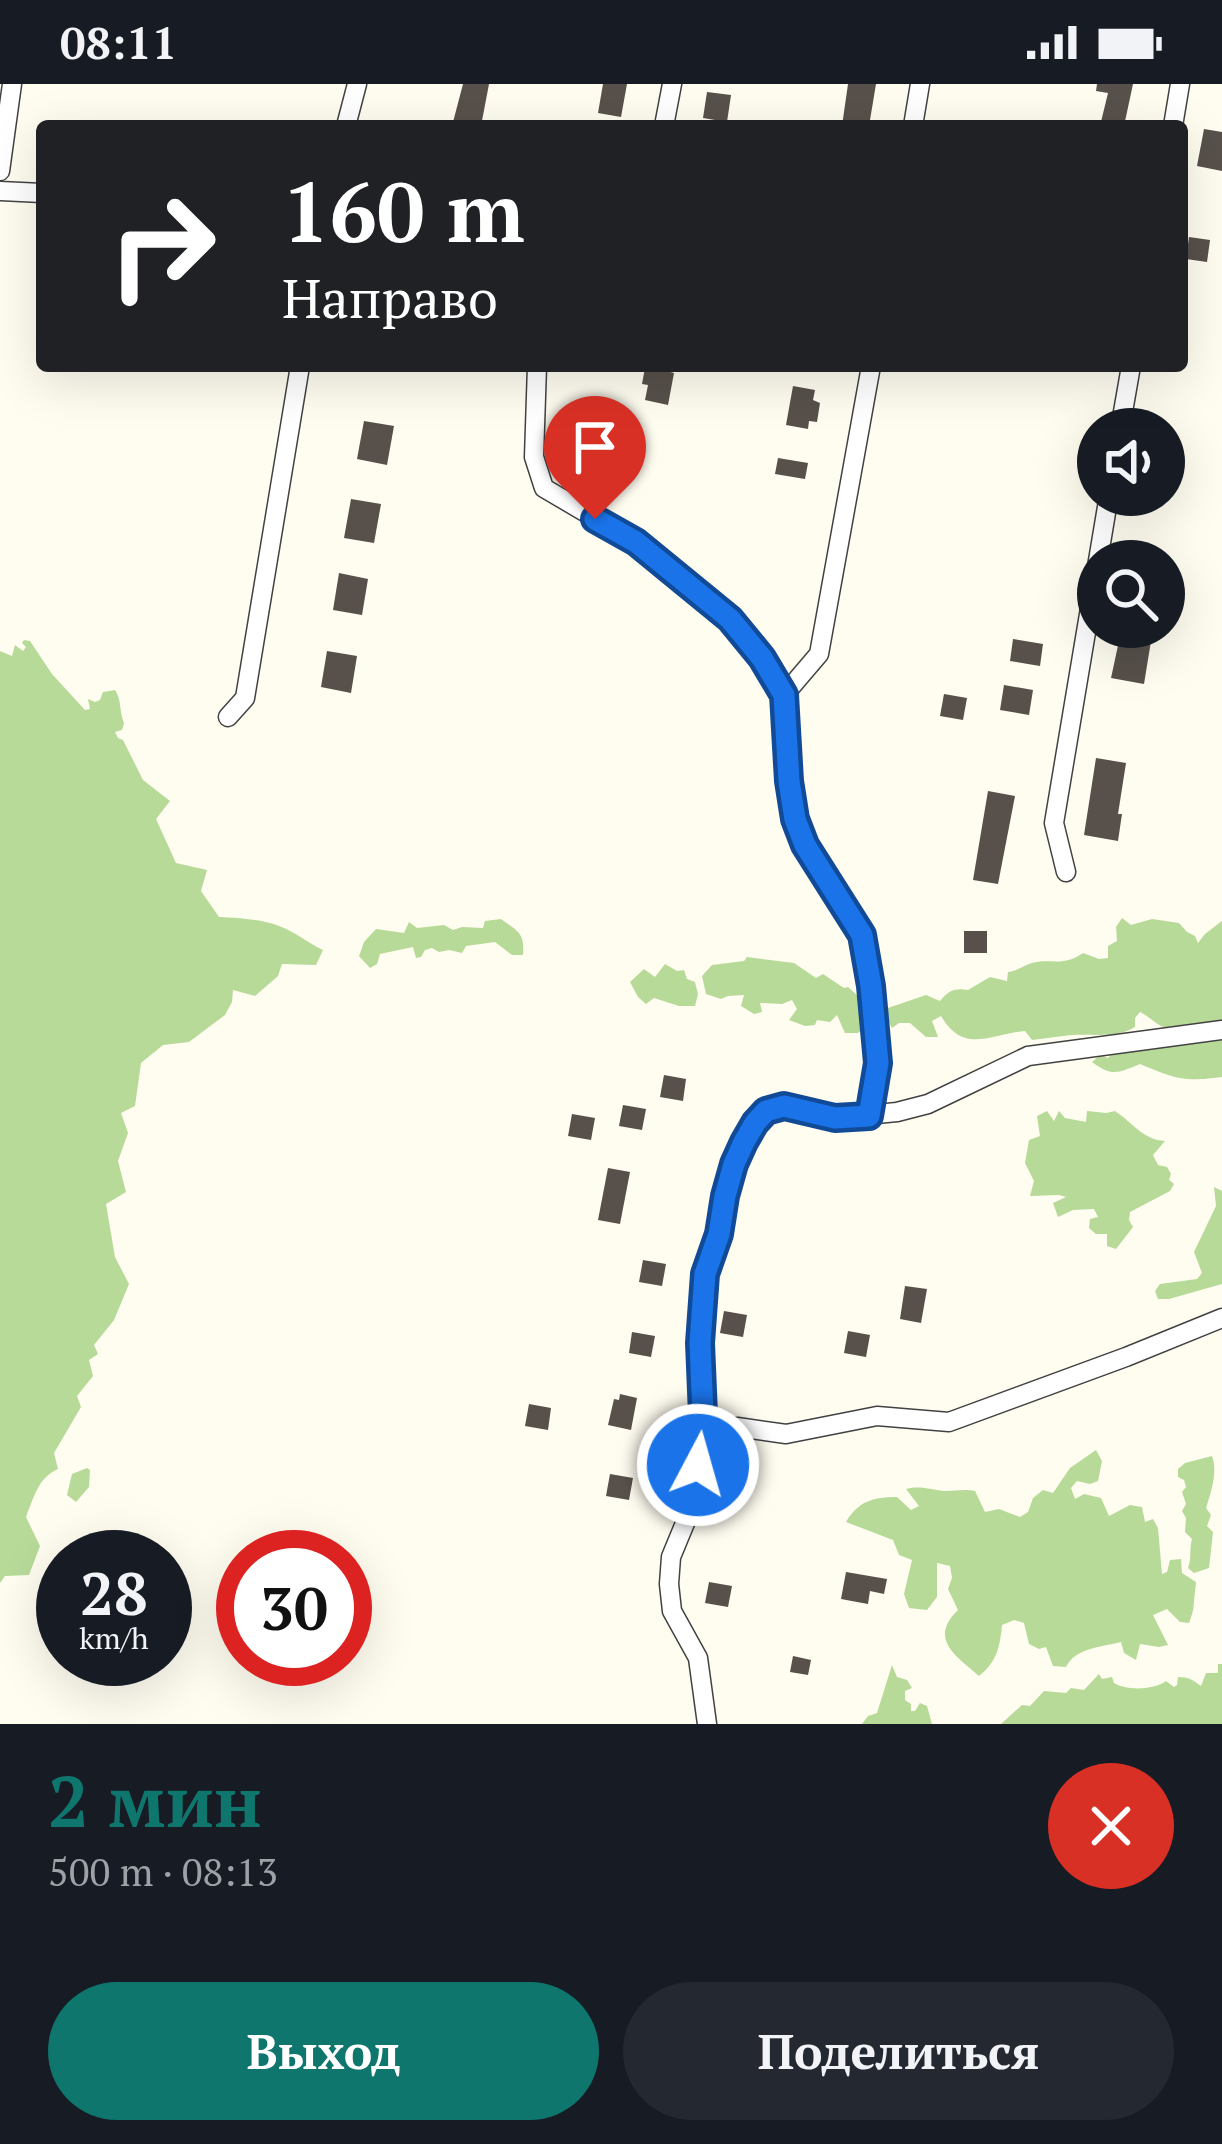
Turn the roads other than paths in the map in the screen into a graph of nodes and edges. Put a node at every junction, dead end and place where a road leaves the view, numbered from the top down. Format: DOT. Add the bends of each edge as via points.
graph roads {
  1 [pos="12,84"];
  2 [pos="357,84"];
  3 [pos="672,84"];
  4 [pos="920,84"];
  5 [pos="1180,84"];
  6 [pos="348,120"];
  7 [pos="665,120"];
  8 [pos="914,120"];
  9 [pos="1174,120"];
  10 [pos="0,170"];
  11 [pos="0,191"];
  12 [pos="36,193"];
  13 [pos="299,372"];
  14 [pos="537,372"];
  15 [pos="870,372"];
  16 [pos="1130,372"];
  17 [pos="1124,408"];
  18 [pos="1105,516"];
  19 [pos="784,695"];
  20 [pos="228,717"];
  21 [pos="1066,872"];
  22 [pos="1222,1030"];
  23 [pos="869,1116"];
  24 [pos="1222,1318"];
  25 [pos="704,1439"];
  26 [pos="707,1724"];
  1 -- 10 [label="street"];
  2 -- 6 [label="street"];
  3 -- 7 [label="street"];
  4 -- 8 [label="street"];
  5 -- 9 [label="street"];
  11 -- 12 [label="street"];
  13 -- 20 [label="street" via="245,698"];
  14 -- 19 [label="street" via="534,457 544,488 636,542 730,619"];
  15 -- 19 [label="street" via="819,653"];
  16 -- 17 [label="street"];
  18 -- 21 [label="street" via="1054,823"];
  19 -- 23 [label="street" via="795,819 862,935 878,1063"];
  22 -- 23 [label="street" via="1028,1056 928,1104"];
  23 -- 25 [label="street" via="784,1106 766,1111 744,1142 705,1274"];
  24 -- 25 [label="street" via="949,1422 877,1416 786,1434 737,1427"];
  25 -- 26 [label="street" via="669,1584 672,1611 698,1658"];
}
